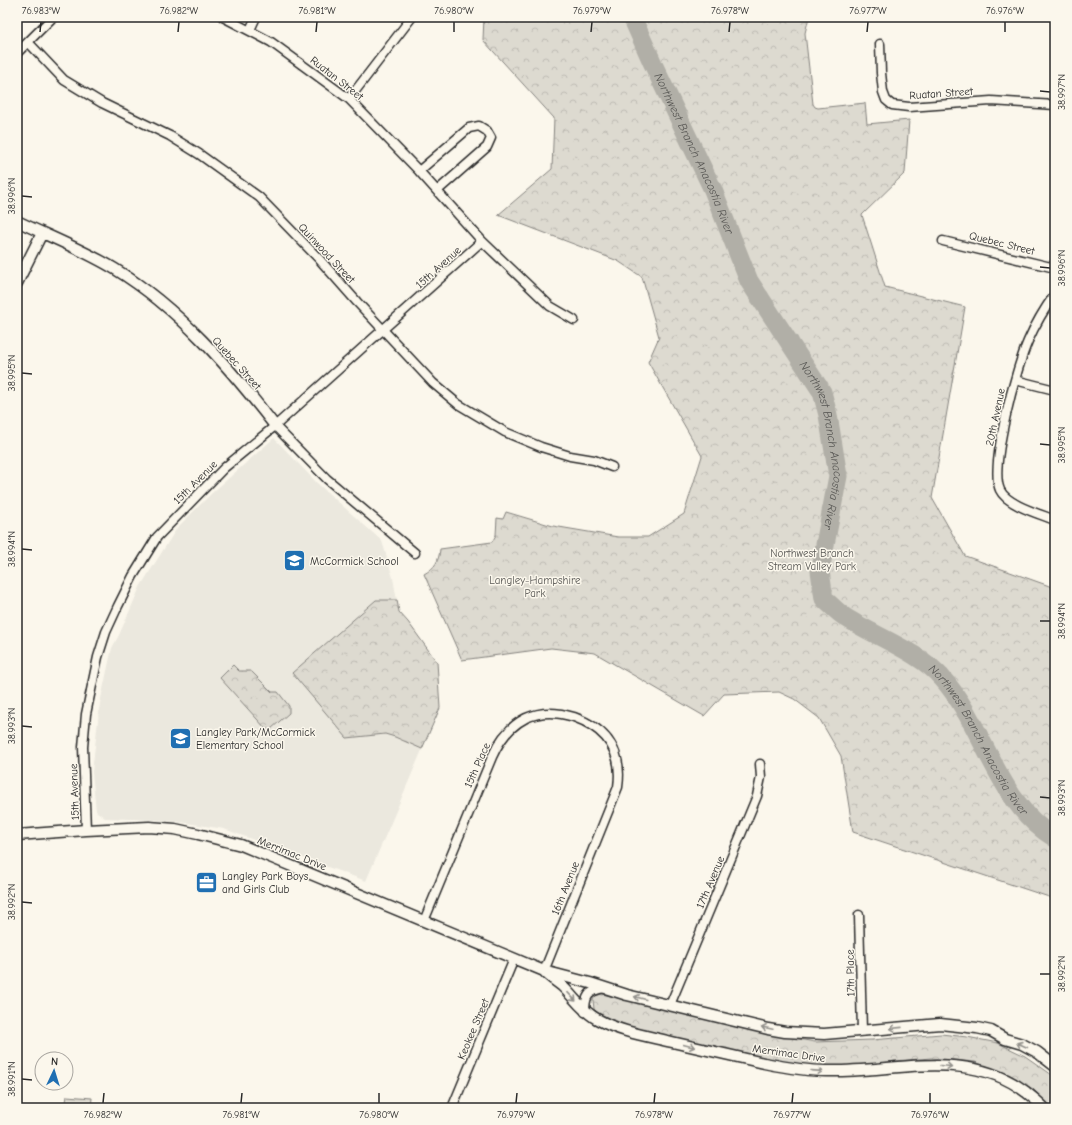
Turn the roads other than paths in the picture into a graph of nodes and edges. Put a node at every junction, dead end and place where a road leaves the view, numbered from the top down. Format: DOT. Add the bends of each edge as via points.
graph roads {
  1 [pos="53,17"];
  2 [pos="225,17"];
  3 [pos="256,17"];
  4 [pos="412,17"];
  5 [pos="250,30"];
  6 [pos="28,42"];
  7 [pos="880,44"];
  8 [pos="17,54"];
  9 [pos="349,99"];
  10 [pos="1055,105"];
  11 [pos="418,170"];
  12 [pos="437,191"];
  13 [pos="17,221"];
  14 [pos="42,233"];
  15 [pos="482,241"];
  16 [pos="943,241"];
  17 [pos="1055,268"];
  18 [pos="17,283"];
  19 [pos="1055,294"];
  20 [pos="574,320"];
  21 [pos="383,330"];
  22 [pos="1015,380"];
  23 [pos="1055,390"];
  24 [pos="275,426"];
  25 [pos="612,467"];
  26 [pos="1055,520"];
  27 [pos="416,553"];
  28 [pos="760,764"];
  29 [pos="608,814"];
  30 [pos="86,830"];
  31 [pos="17,835"];
  32 [pos="859,915"];
  33 [pos="424,921"];
  34 [pos="514,958"];
  35 [pos="544,971"];
  36 [pos="604,988"];
  37 [pos="670,1005"];
  38 [pos="585,1012"];
  39 [pos="862,1031"];
  40 [pos="1055,1066"];
  41 [pos="453,1108"];
  42 [pos="1044,1108"];
  1 -- 6 [label="street"];
  2 -- 5 [label="street, Ruatan Street"];
  3 -- 5 [label="street"];
  4 -- 9 [label="street"];
  5 -- 9 [label="street, Ruatan Street"];
  6 -- 8 [label="street"];
  6 -- 21 [label="street, Quinwood Street" via="64,80 102,103 170,136 259,197"];
  7 -- 10 [label="street, Ruatan Street" via="883,92 886,100 892,105 909,107 991,101"];
  9 -- 11 [label="street, Ruatan Street"];
  11 -- 12 [label="street, Ruatan Street"];
  11 -- 12 [label="street" via="470,128 479,126 487,131 491,138 487,147"];
  12 -- 15 [label="street, Ruatan Street"];
  13 -- 14 [label="street, Quebec Street"];
  14 -- 18 [label="street"];
  14 -- 24 [label="street, Quebec Street" via="115,269 153,295 180,318 235,376"];
  15 -- 20 [label="street, Ruatan Street" via="550,306"];
  15 -- 21 [label="street, 15th Avenue"];
  16 -- 17 [label="street, Quebec Street"];
  19 -- 22 [label="street, 20th Avenue" via="1028,341"];
  21 -- 24 [label="street, 15th Avenue"];
  21 -- 25 [label="street, Quinwood Street" via="433,383 471,413 505,432 541,446"];
  22 -- 23 [label="street"];
  22 -- 26 [label="street, 20th Avenue" via="998,460 999,489 1012,502"];
  24 -- 27 [label="street, Quebec Street" via="327,479"];
  24 -- 30 [label="street, 15th Avenue" via="224,468 157,537 132,576 106,632 86,714 83,747"];
  28 -- 37 [label="street, 17th Avenue" via="761,777 756,796"];
  29 -- 33 [label="street, 15th Place" via="618,787 618,762 601,731 592,724 559,713 536,714 524,719 509,731 497,746"];
  29 -- 35 [label="street, 16th Avenue"];
  30 -- 31 [label="street, Merrimac Drive"];
  30 -- 33 [label="street, Merrimac Drive" via="149,827 176,829 216,838 241,845"];
  32 -- 39 [label="street, 17th Place"];
  33 -- 34 [label="street, Merrimac Drive"];
  34 -- 35 [label="street, Merrimac Drive"];
  34 -- 41 [label="street, Keokee Street"];
  35 -- 36 [label="street, Merrimac Drive"];
  35 -- 38 [label="street, Merrimac Drive, one-way" via="562,986"];
  37 -- 36 [label="street, Merrimac Drive, one-way"];
  36 -- 38 [label="street" via="595,989 590,993 586,1000"];
  39 -- 37 [label="street, Merrimac Drive, one-way" via="824,1034 785,1032"];
  38 -- 42 [label="street, Merrimac Drive, one-way" via="618,1029 790,1068 828,1072 943,1065 984,1070 1019,1087"];
  40 -- 39 [label="street, Merrimac Drive, one-way" via="1022,1044 977,1028 940,1024"];
}
